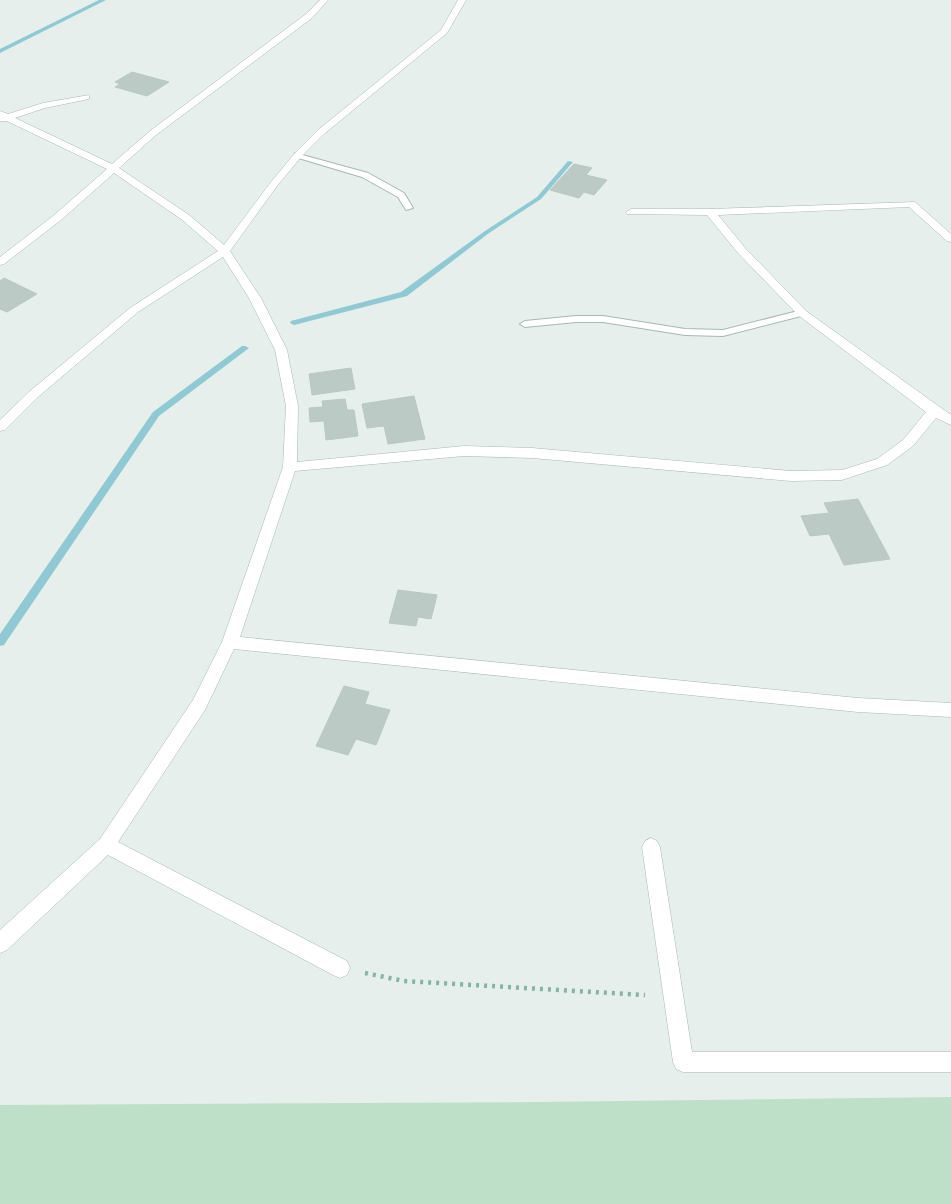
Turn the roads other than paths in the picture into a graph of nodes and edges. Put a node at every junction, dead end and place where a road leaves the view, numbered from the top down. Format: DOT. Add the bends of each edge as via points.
graph roads {
  1 [pos="324,0"];
  2 [pos="462,0"];
  3 [pos="86,97"];
  4 [pos="2,118"];
  5 [pos="298,155"];
  6 [pos="113,168"];
  7 [pos="409,208"];
  8 [pos="631,212"];
  9 [pos="710,212"];
  10 [pos="951,239"];
  11 [pos="225,251"];
  12 [pos="0,262"];
  13 [pos="802,313"];
  14 [pos="526,324"];
  15 [pos="934,411"];
  16 [pos="951,421"];
  17 [pos="0,427"];
  18 [pos="290,467"];
  19 [pos="230,642"];
  20 [pos="951,710"];
  21 [pos="106,845"];
  22 [pos="651,847"];
  23 [pos="0,943"];
  24 [pos="340,968"];
  25 [pos="951,1062"];
  1 -- 6 [label="street" via="309,16 153,133"];
  2 -- 5 [label="street" via="444,31 328,126"];
  3 -- 4 [label="street"];
  4 -- 6 [label="street"];
  5 -- 7 [label="lane" via="365,175 401,195"];
  5 -- 11 [label="street"];
  6 -- 11 [label="street" via="185,216"];
  6 -- 12 [label="street" via="57,218"];
  8 -- 9 [label="street"];
  9 -- 10 [label="street" via="911,204"];
  9 -- 13 [label="street" via="742,251"];
  11 -- 17 [label="street" via="134,310"];
  11 -- 18 [label="street" via="255,298 281,350 292,406"];
  13 -- 14 [label="lane" via="722,333 684,332 603,319"];
  13 -- 15 [label="street"];
  15 -- 16 [label="street"];
  15 -- 18 [label="street" via="908,443 882,462 842,475 791,476 532,453 464,451"];
  18 -- 19 [label="street"];
  19 -- 20 [label="street" via="858,705"];
  19 -- 21 [label="street" via="199,705"];
  21 -- 23 [label="street"];
  21 -- 24 [label="street"];
  22 -- 25 [label="street" via="683,1062"];
}
